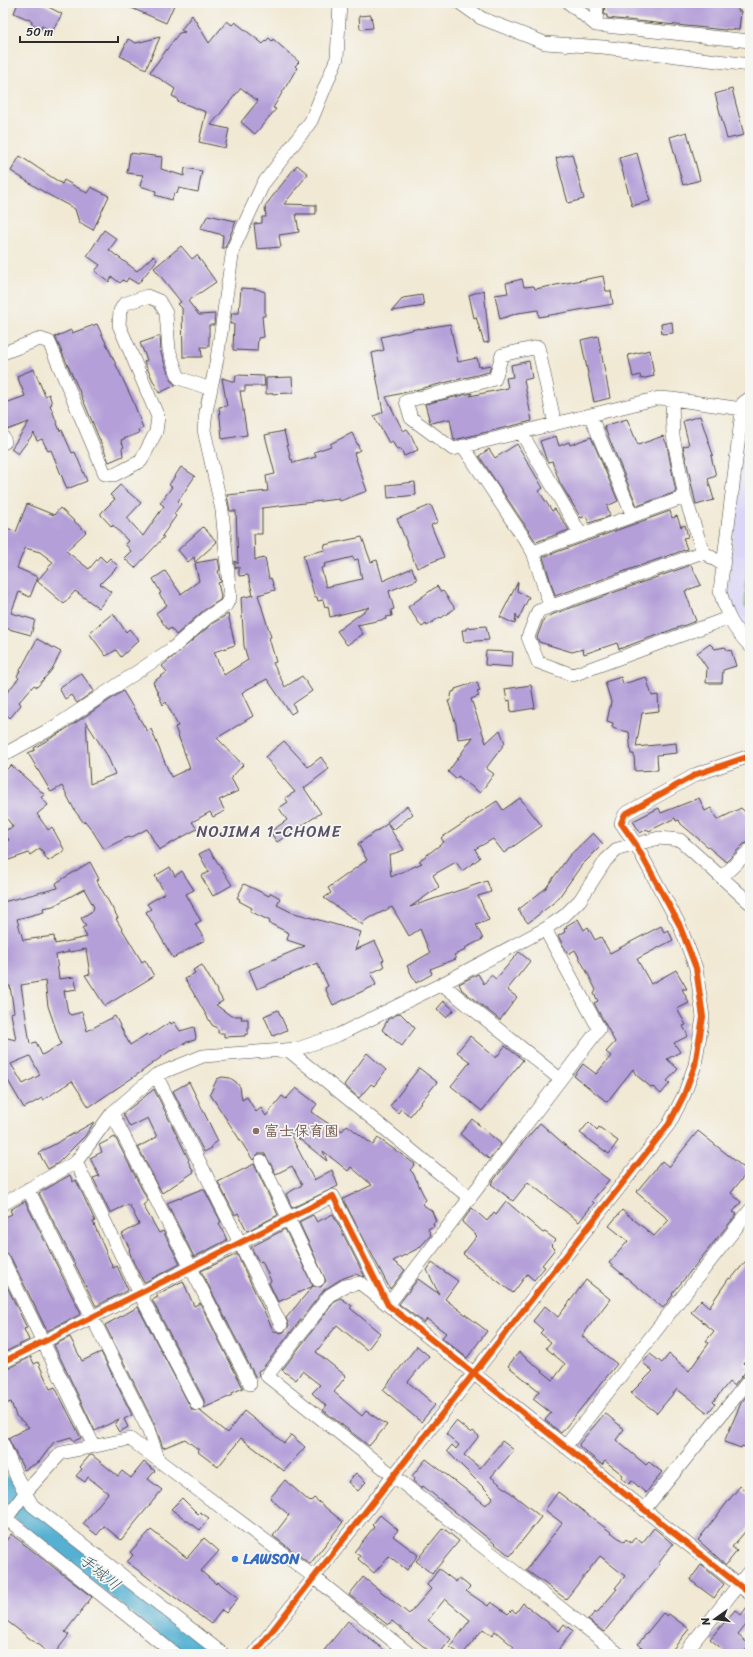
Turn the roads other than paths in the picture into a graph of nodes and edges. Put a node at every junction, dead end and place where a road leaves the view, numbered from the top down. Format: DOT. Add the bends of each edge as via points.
graph roads {
  1 [pos="340,3"];
  2 [pos="460,3"];
  3 [pos="569,3"];
  4 [pos="597,3"];
  5 [pos="596,25"];
  6 [pos="750,40"];
  7 [pos="750,65"];
  8 [pos="3,353"];
  9 [pos="211,389"];
  10 [pos="750,398"];
  11 [pos="672,399"];
  12 [pos="742,409"];
  13 [pos="590,415"];
  14 [pos="555,424"];
  15 [pos="521,432"];
  16 [pos="3,437"];
  17 [pos="3,443"];
  18 [pos="464,446"];
  19 [pos="685,498"];
  20 [pos="633,516"];
  21 [pos="581,535"];
  22 [pos="533,552"];
  23 [pos="703,552"];
  24 [pos="722,564"];
  25 [pos="550,606"];
  26 [pos="728,618"];
  27 [pos="750,646"];
  28 [pos="3,755"];
  29 [pos="750,756"];
  30 [pos="635,843"];
  31 [pos="750,850"];
  32 [pos="722,877"];
  33 [pos="750,903"];
  34 [pos="545,929"];
  35 [pos="442,984"];
  36 [pos="288,1050"];
  37 [pos="156,1075"];
  38 [pos="560,1079"];
  39 [pos="112,1113"];
  40 [pos="261,1161"];
  41 [pos="76,1162"];
  42 [pos="28,1189"];
  43 [pos="470,1198"];
  44 [pos="3,1204"];
  45 [pos="750,1210"];
  46 [pos="288,1218"];
  47 [pos="241,1243"];
  48 [pos="3,1260"];
  49 [pos="192,1268"];
  50 [pos="318,1280"];
  51 [pos="140,1294"];
  52 [pos="388,1305"];
  53 [pos="92,1317"];
  54 [pos="281,1325"];
  55 [pos="42,1342"];
  56 [pos="3,1362"];
  57 [pos="472,1374"];
  58 [pos="750,1379"];
  59 [pos="250,1384"];
  60 [pos="197,1404"];
  61 [pos="3,1444"];
  62 [pos="94,1446"];
  63 [pos="565,1447"];
  64 [pos="159,1461"];
  65 [pos="394,1475"];
  66 [pos="23,1496"];
  67 [pos="644,1510"];
  68 [pos="5,1518"];
  69 [pos="750,1570"];
  70 [pos="314,1577"];
  71 [pos="738,1585"];
  72 [pos="750,1594"];
  73 [pos="175,1654"];
  74 [pos="223,1654"];
  75 [pos="254,1654"];
  76 [pos="410,1654"];
  77 [pos="619,1654"];
  78 [pos="684,1654"];
  1 -- 9 [label="street" via="337,58 311,121 263,184 233,249 218,359"];
  2 -- 7 [label="street" via="481,18 545,43 603,47"];
  3 -- 5 [label="street"];
  4 -- 5 [label="street"];
  5 -- 6 [label="street"];
  8 -- 9 [label="street" via="40,339 49,342 106,474 114,475 141,461 156,432 158,417 119,325 120,311 124,304 147,296 159,301 166,313 169,350 179,378"];
  9 -- 28 [label="street" via="204,430 222,510 230,597 226,605 172,648 56,726"];
  10 -- 12 [label="street" via="742,403"];
  11 -- 12 [label="street"];
  11 -- 13 [label="street" via="659,398"];
  11 -- 19 [label="street" via="673,436"];
  12 -- 24 [label="street"];
  13 -- 14 [label="street"];
  13 -- 20 [label="street"];
  14 -- 15 [label="street"];
  14 -- 18 [label="street" via="538,347 502,355 495,378 406,401 411,418 422,428 453,449"];
  15 -- 18 [label="street"];
  15 -- 21 [label="street"];
  16 -- 17 [label="street"];
  18 -- 22 [label="street"];
  19 -- 20 [label="street"];
  19 -- 23 [label="street"];
  20 -- 21 [label="street"];
  21 -- 22 [label="street"];
  22 -- 25 [label="street"];
  23 -- 24 [label="street"];
  23 -- 25 [label="street"];
  24 -- 26 [label="street" via="720,591"];
  25 -- 26 [label="street" via="538,611 528,637 538,662 573,675"];
  26 -- 27 [label="street"];
  29 -- 30 [label="street" via="697,774 625,814 621,823"];
  30 -- 32 [label="street" via="659,838 680,840"];
  30 -- 34 [label="street" via="618,849 606,860 580,900 564,916"];
  30 -- 57 [label="street" via="679,924 696,968 703,1017 695,1065 669,1124"];
  31 -- 32 [label="street"];
  32 -- 33 [label="street"];
  34 -- 35 [label="street"];
  34 -- 38 [label="street" via="599,1029"];
  35 -- 36 [label="street" via="338,1035"];
  35 -- 38 [label="street"];
  36 -- 37 [label="street" via="203,1056"];
  36 -- 43 [label="street"];
  37 -- 39 [label="street"];
  37 -- 47 [label="street"];
  38 -- 43 [label="street"];
  39 -- 41 [label="street"];
  39 -- 49 [label="street"];
  40 -- 46 [label="street"];
  41 -- 42 [label="street"];
  41 -- 51 [label="street"];
  42 -- 44 [label="street"];
  42 -- 53 [label="street"];
  43 -- 52 [label="street"];
  45 -- 63 [label="street"];
  46 -- 47 [label="street"];
  46 -- 50 [label="street"];
  46 -- 52 [label="street" via="333,1196"];
  47 -- 49 [label="street"];
  47 -- 54 [label="street"];
  48 -- 55 [label="street"];
  49 -- 51 [label="street"];
  49 -- 59 [label="street"];
  51 -- 53 [label="street"];
  51 -- 60 [label="street"];
  52 -- 57 [label="street"];
  52 -- 65 [label="street" via="360,1283 345,1286 330,1295 267,1376"];
  53 -- 55 [label="street"];
  53 -- 64 [label="street" via="148,1429"];
  55 -- 56 [label="street"];
  55 -- 62 [label="street"];
  57 -- 63 [label="street"];
  57 -- 65 [label="street"];
  58 -- 67 [label="street"];
  61 -- 66 [label="street"];
  62 -- 64 [label="street" via="130,1439"];
  62 -- 66 [label="street" via="61,1453"];
  63 -- 67 [label="street"];
  64 -- 70 [label="street"];
  65 -- 70 [label="street"];
  65 -- 77 [label="street"];
  66 -- 68 [label="street"];
  66 -- 74 [label="street"];
  67 -- 71 [label="street"];
  68 -- 73 [label="street"];
  69 -- 71 [label="street"];
  70 -- 75 [label="street"];
  70 -- 76 [label="street"];
  71 -- 72 [label="street"];
  71 -- 78 [label="street"];
}
